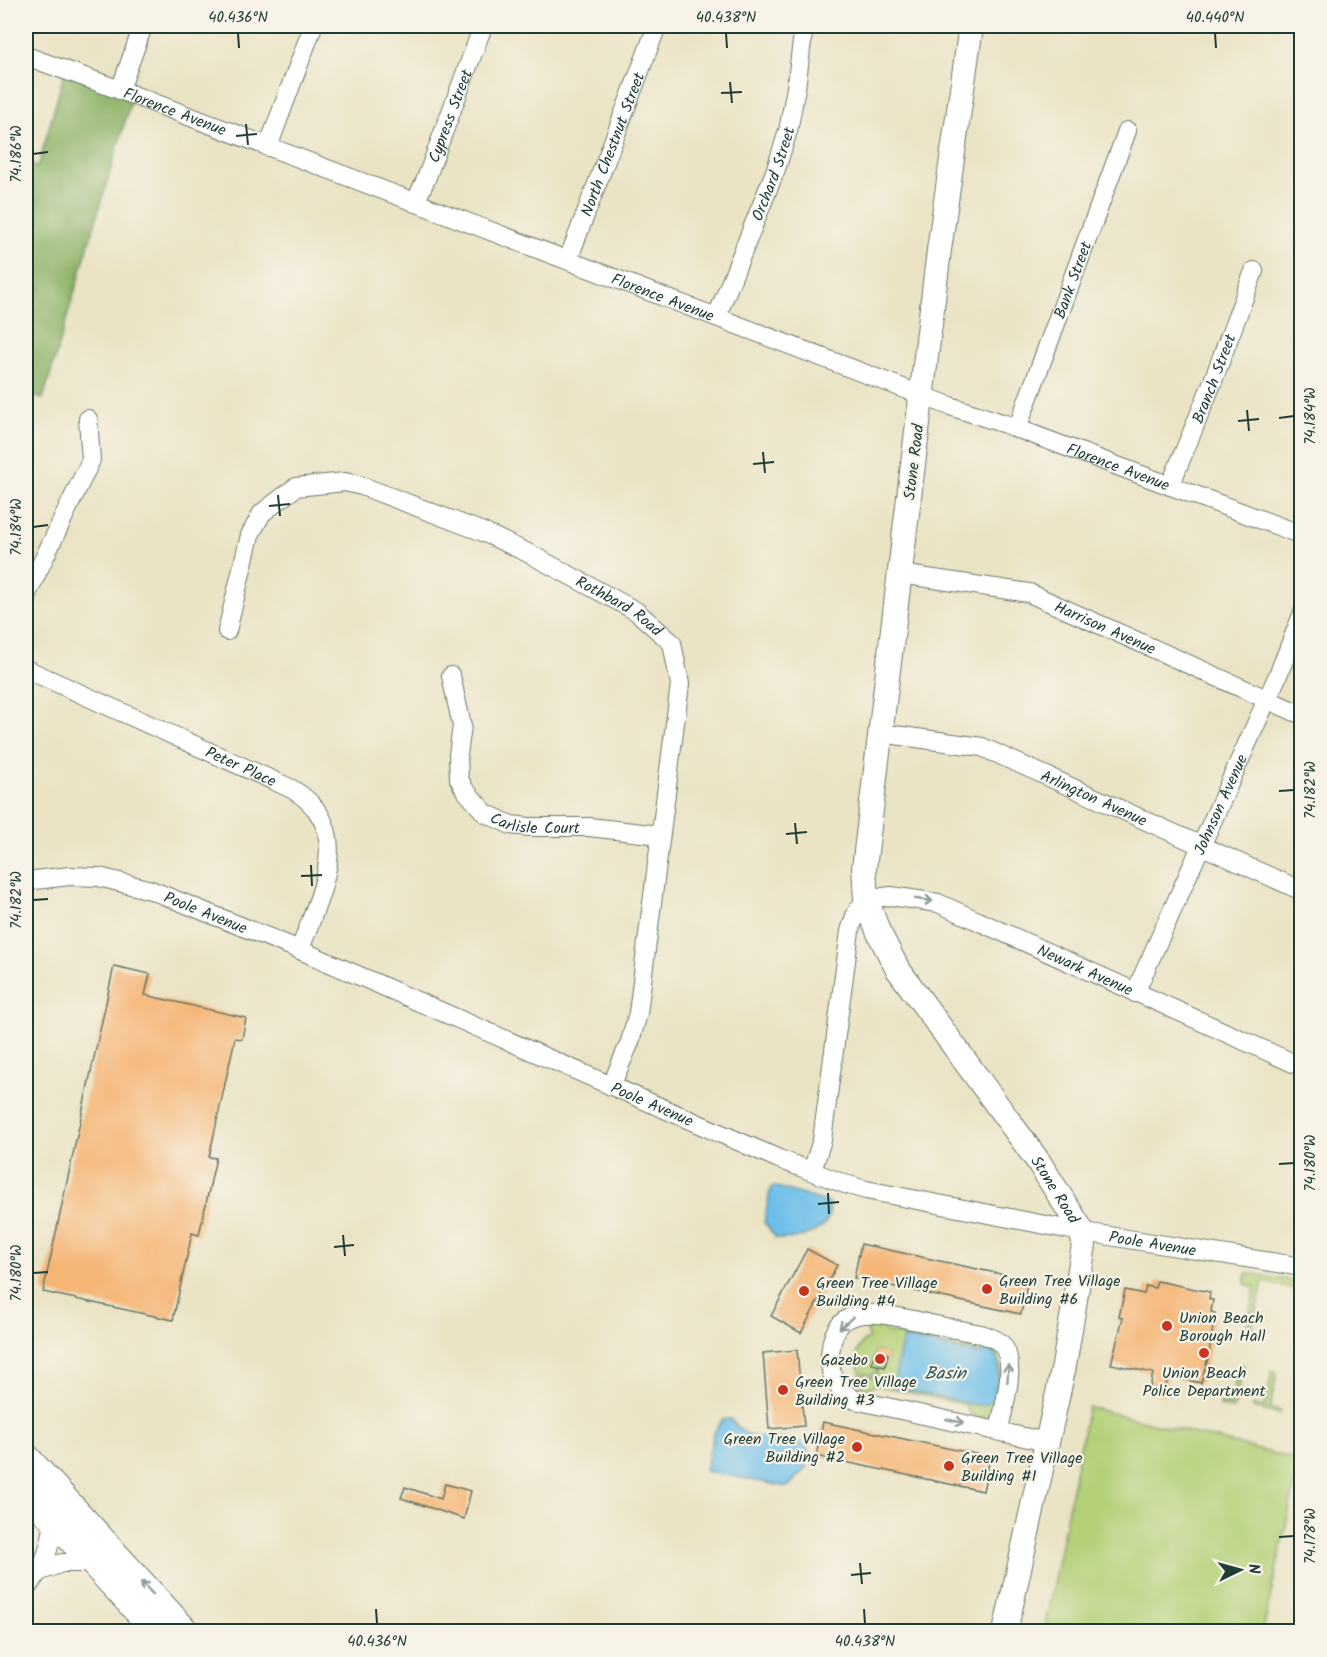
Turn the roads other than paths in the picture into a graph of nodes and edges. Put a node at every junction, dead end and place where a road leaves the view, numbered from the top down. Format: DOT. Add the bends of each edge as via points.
graph roads {
  1 [pos="142,26"];
  2 [pos="313,26"];
  3 [pos="483,26"];
  4 [pos="657,26"];
  5 [pos="804,26"];
  6 [pos="971,26"];
  7 [pos="26,56"];
  8 [pos="120,90"];
  9 [pos="1127,131"];
  10 [pos="268,147"];
  11 [pos="415,203"];
  12 [pos="568,260"];
  13 [pos="1254,272"];
  14 [pos="717,316"];
  15 [pos="921,395"];
  16 [pos="88,419"];
  17 [pos="1017,429"];
  18 [pos="1170,486"];
  19 [pos="1302,535"];
  20 [pos="900,574"];
  21 [pos="26,596"];
  22 [pos="1302,615"];
  23 [pos="227,631"];
  24 [pos="26,669"];
  25 [pos="451,676"];
  26 [pos="1267,700"];
  27 [pos="1302,715"];
  28 [pos="880,733"];
  29 [pos="660,836"];
  30 [pos="1201,846"];
  31 [pos="26,881"];
  32 [pos="1302,891"];
  33 [pos="866,899"];
  34 [pos="300,950"];
  35 [pos="1135,993"];
  36 [pos="1302,1067"];
  37 [pos="611,1086"];
  38 [pos="812,1171"];
  39 [pos="1082,1231"];
  40 [pos="1302,1267"];
  41 [pos="999,1430"];
  42 [pos="1047,1442"];
  43 [pos="26,1457"];
  44 [pos="26,1490"];
  45 [pos="54,1522"];
  46 [pos="95,1563"];
  47 [pos="41,1571"];
  48 [pos="26,1589"];
  49 [pos="157,1632"];
  50 [pos="186,1632"];
  51 [pos="1005,1632"];
  1 -- 8 [label="street"];
  2 -- 10 [label="street"];
  3 -- 11 [label="street, Cypress Street"];
  4 -- 12 [label="street, North Chestnut Street"];
  5 -- 14 [label="street, Orchard Street" via="788,131"];
  6 -- 15 [label="main road, Stone Road"];
  7 -- 8 [label="street, Florence Avenue"];
  8 -- 10 [label="street, Florence Avenue"];
  9 -- 17 [label="street, Bank Street"];
  10 -- 11 [label="street, Florence Avenue"];
  11 -- 12 [label="street, Florence Avenue"];
  12 -- 14 [label="street, Florence Avenue"];
  13 -- 18 [label="street, Branch Street"];
  14 -- 15 [label="street, Florence Avenue"];
  15 -- 17 [label="street, Florence Avenue"];
  15 -- 20 [label="main road, Stone Road"];
  16 -- 21 [label="street" via="91,460"];
  17 -- 18 [label="street, Florence Avenue"];
  18 -- 19 [label="street, Florence Avenue"];
  20 -- 26 [label="street, Harrison Avenue" via="1029,592"];
  20 -- 28 [label="main road, Stone Road"];
  22 -- 26 [label="street, Johnson Avenue"];
  23 -- 29 [label="street, Rothbard Road" via="253,528 262,513 296,487 345,482 362,486 530,554 636,611 672,643 680,684"];
  24 -- 34 [label="street, Peter Place" via="292,789 314,806 323,817 330,849 328,867"];
  25 -- 29 [label="street, Carlisle Court" via="462,726 459,779 485,813 511,825 589,826"];
  26 -- 27 [label="street, Harrison Avenue"];
  26 -- 30 [label="street, Johnson Avenue"];
  28 -- 30 [label="street, Arlington Avenue" via="982,747"];
  28 -- 33 [label="main road, Stone Road" via="864,868"];
  29 -- 37 [label="street, Rothbard Road" via="638,1013"];
  30 -- 32 [label="street, Arlington Avenue"];
  30 -- 35 [label="street, Johnson Avenue"];
  31 -- 34 [label="street, Poole Avenue" via="70,876 117,880"];
  33 -- 35 [label="street, Newark Avenue, one-way" via="891,896 938,903"];
  33 -- 38 [label="street" via="850,931 822,1140"];
  33 -- 39 [label="main road, Stone Road" via="897,968 1038,1161"];
  34 -- 37 [label="street, Poole Avenue"];
  35 -- 36 [label="street, Newark Avenue"];
  37 -- 38 [label="street, Poole Avenue"];
  38 -- 39 [label="street, Poole Avenue" via="867,1190"];
  39 -- 40 [label="street, Poole Avenue"];
  39 -- 42 [label="main road, Stone Road" via="1084,1251"];
  41 -- 41 [label="street, one-way" via="1010,1369 1007,1352 998,1341 874,1312 855,1315 840,1325 831,1346 830,1368 833,1378 855,1400"];
  41 -- 42 [label="street"];
  42 -- 51 [label="main road, Stone Road"];
  50 -- 43 [label="highway, one-way"];
  44 -- 45 [label="highway"];
  45 -- 46 [label="highway"];
  45 -- 47 [label="street"];
  46 -- 47 [label="street" via="62,1563"];
  46 -- 49 [label="highway"];
  47 -- 48 [label="street"];
}
